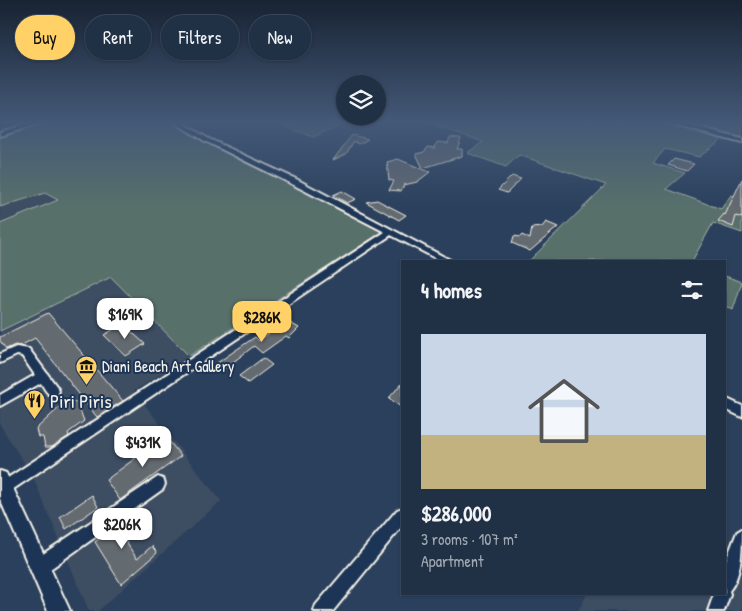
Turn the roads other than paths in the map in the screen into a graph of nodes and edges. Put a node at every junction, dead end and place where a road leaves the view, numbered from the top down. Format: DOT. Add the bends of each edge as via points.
graph roads {
  1 [pos="229,151"];
  2 [pos="390,232"];
  3 [pos="446,260"];
  4 [pos="0,359"];
  5 [pos="42,376"];
  6 [pos="53,391"];
  7 [pos="0,401"];
  8 [pos="726,404"];
  9 [pos="742,412"];
  10 [pos="158,484"];
  11 [pos="1,486"];
  12 [pos="401,516"];
  13 [pos="742,537"];
  14 [pos="40,566"];
  15 [pos="726,582"];
  16 [pos="722,595"];
  17 [pos="59,611"];
  18 [pos="322,611"];
  19 [pos="716,611"];
  1 -- 2 [label="street"];
  2 -- 3 [label="street"];
  2 -- 11 [label="street"];
  4 -- 5 [label="street" via="22,351"];
  5 -- 6 [label="street"];
  5 -- 7 [label="street"];
  8 -- 9 [label="street"];
  10 -- 14 [label="street"];
  11 -- 14 [label="main road"];
  12 -- 18 [label="street"];
  13 -- 15 [label="street"];
  14 -- 17 [label="main road"];
  16 -- 19 [label="street"];
}
